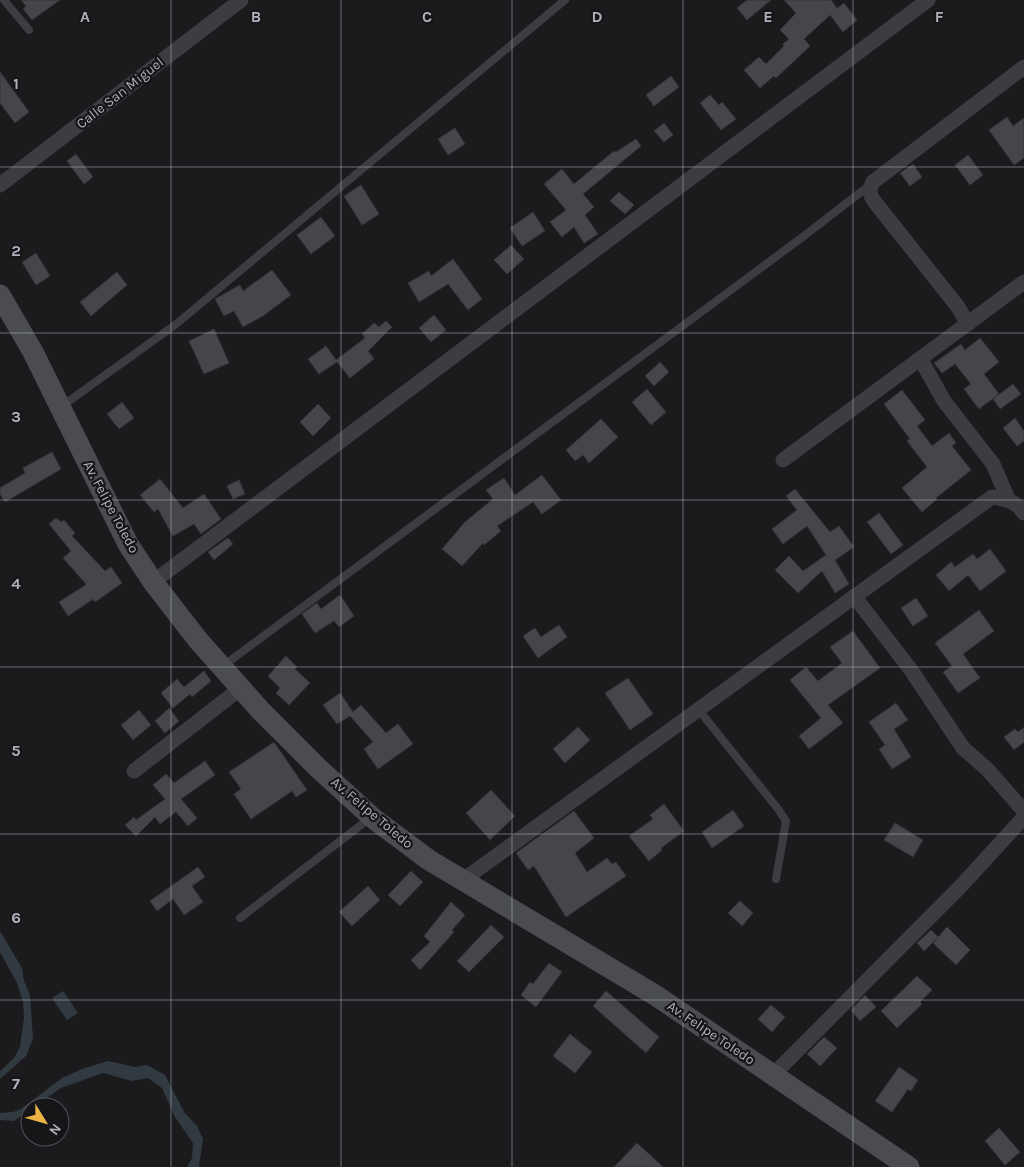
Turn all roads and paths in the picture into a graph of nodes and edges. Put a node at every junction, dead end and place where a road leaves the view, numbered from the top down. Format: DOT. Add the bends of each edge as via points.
graph roads {
  1 [pos="4,0"];
  2 [pos="241,0"];
  3 [pos="565,0"];
  4 [pos="928,0"];
  5 [pos="29,30"];
  6 [pos="1024,67"];
  7 [pos="873,182"];
  8 [pos="0,185"];
  9 [pos="1024,282"];
  10 [pos="0,295"];
  11 [pos="968,324"];
  12 [pos="921,360"];
  13 [pos="60,408"];
  14 [pos="783,460"];
  15 [pos="1008,499"];
  16 [pos="1024,513"];
  17 [pos="153,582"];
  18 [pos="854,596"];
  19 [pos="222,667"];
  20 [pos="241,688"];
  21 [pos="698,709"];
  22 [pos="134,771"];
  23 [pos="1024,812"];
  24 [pos="371,816"];
  25 [pos="1024,817"];
  26 [pos="776,879"];
  27 [pos="463,880"];
  28 [pos="240,918"];
  29 [pos="772,1076"];
  30 [pos="909,1167"];
  1 -- 5 [label="lane"];
  2 -- 8 [label="street, Calle San Miguel"];
  3 -- 13 [label="lane" via="175,325"];
  4 -- 17 [label="street"];
  6 -- 7 [label="street"];
  7 -- 11 [label="street" via="870,195 958,306"];
  7 -- 19 [label="lane"];
  9 -- 11 [label="street"];
  10 -- 13 [label="main road, Av. Felipe Toledo"];
  11 -- 12 [label="street"];
  12 -- 14 [label="street"];
  12 -- 15 [label="street" via="944,401 993,464"];
  13 -- 17 [label="main road, Av. Felipe Toledo" via="128,544"];
  15 -- 16 [label="street"];
  15 -- 18 [label="street" via="992,497"];
  17 -- 19 [label="main road, Av. Felipe Toledo"];
  18 -- 21 [label="street"];
  18 -- 23 [label="street" via="911,670 963,748 988,770"];
  19 -- 20 [label="main road, Av. Felipe Toledo"];
  20 -- 22 [label="street"];
  20 -- 24 [label="main road, Av. Felipe Toledo"];
  21 -- 26 [label="lane" via="786,821"];
  21 -- 27 [label="street"];
  24 -- 27 [label="main road, Av. Felipe Toledo" via="428,860"];
  24 -- 28 [label="lane"];
  25 -- 29 [label="street"];
  27 -- 29 [label="main road, Av. Felipe Toledo" via="655,995"];
  29 -- 30 [label="main road, Av. Felipe Toledo"];
}
